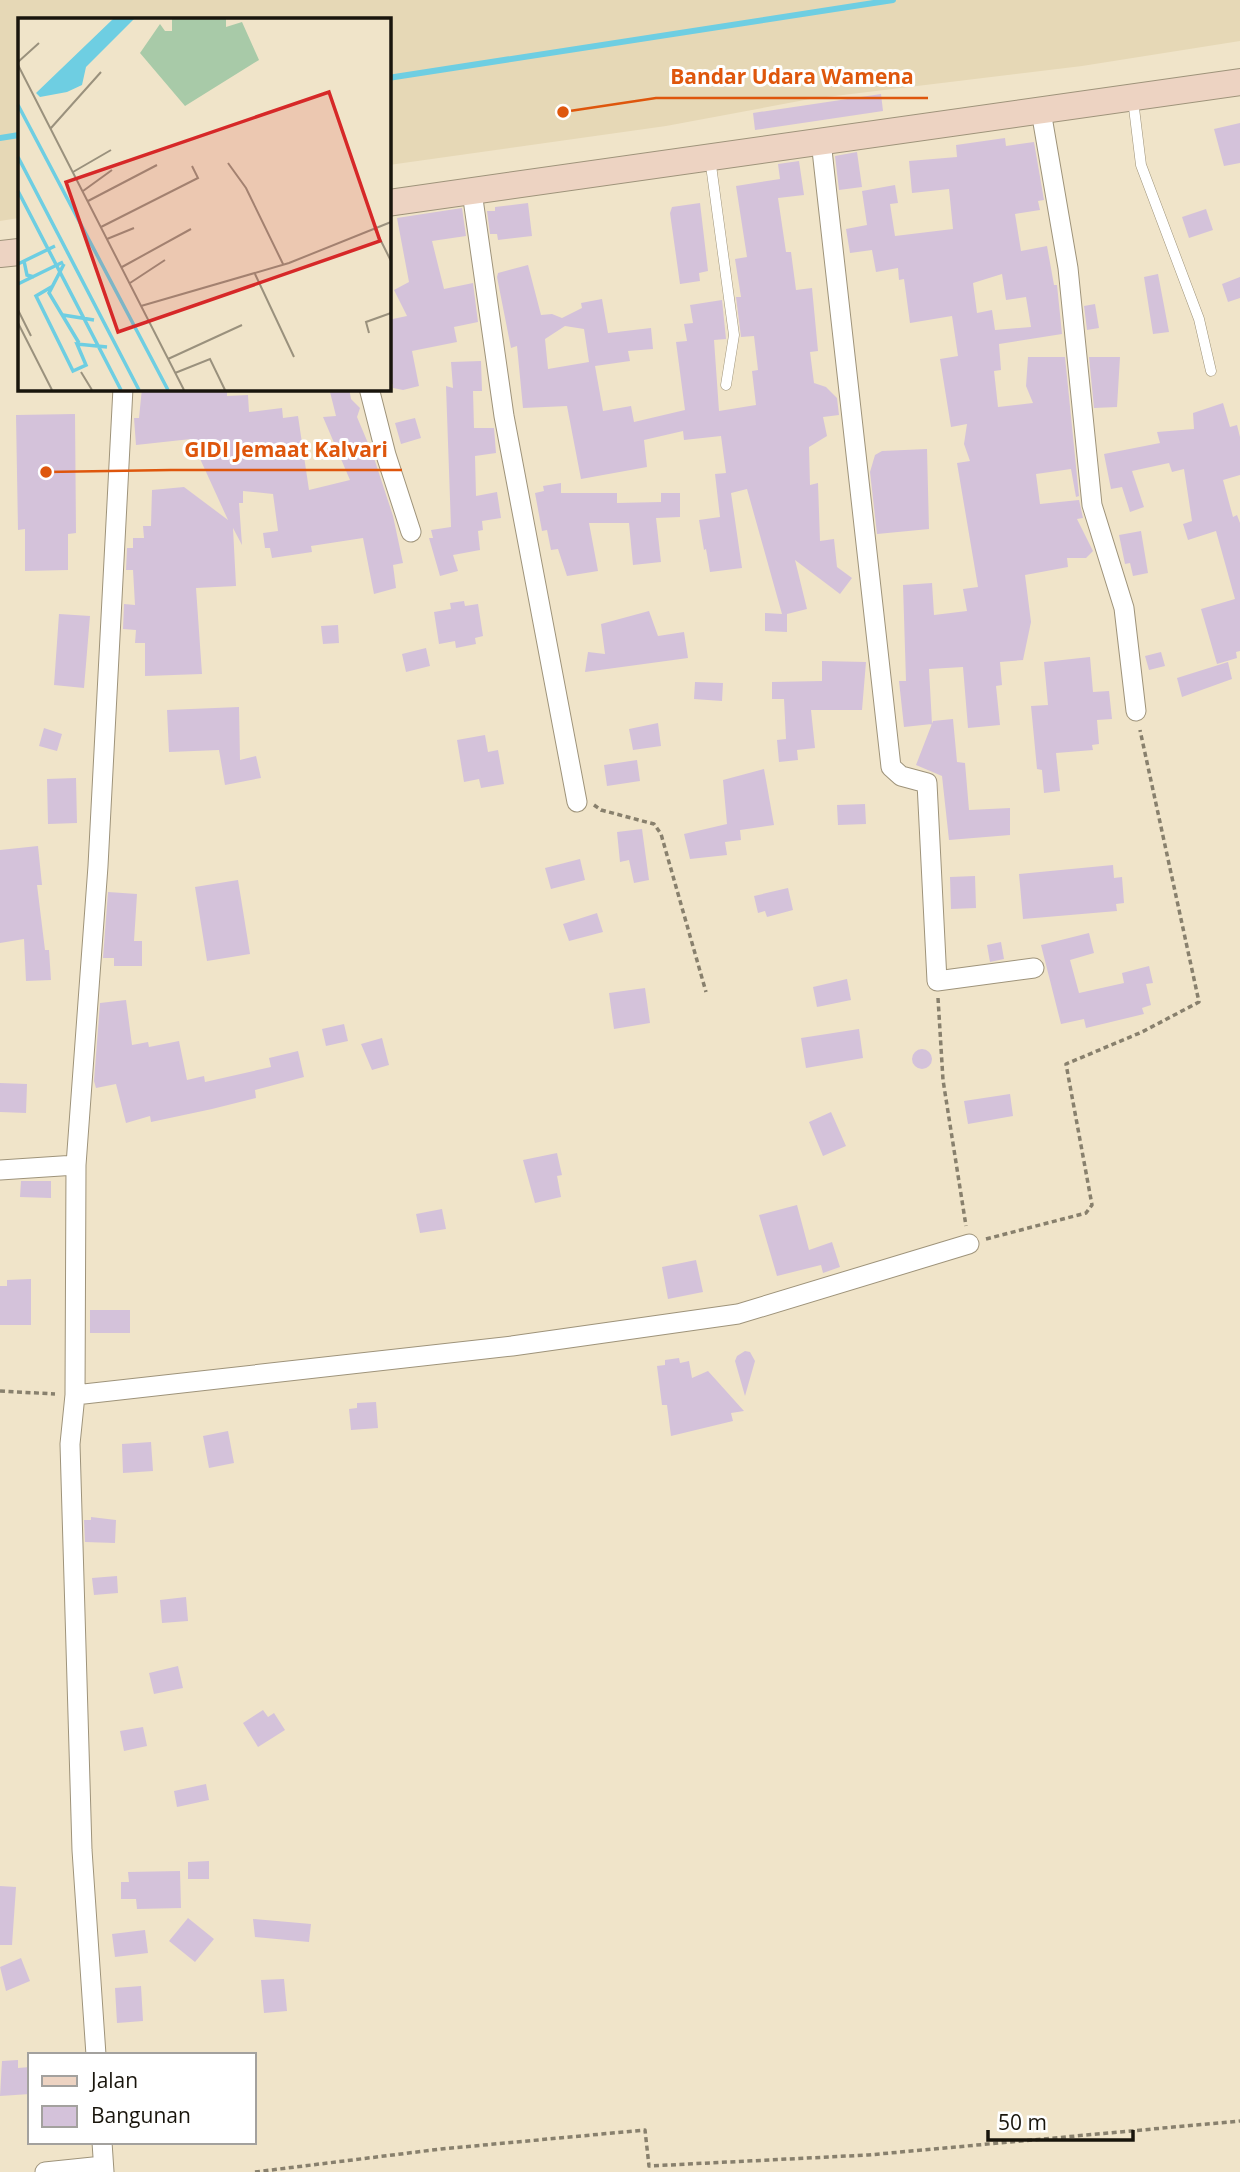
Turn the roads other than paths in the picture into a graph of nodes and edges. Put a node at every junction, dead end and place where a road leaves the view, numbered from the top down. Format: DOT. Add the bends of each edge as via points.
graph roads {
  1 [pos="1240,82"];
  2 [pos="1132,97"];
  3 [pos="1041,111"];
  4 [pos="821,141"];
  5 [pos="710,157"];
  6 [pos="472,192"];
  7 [pos="390,203"];
  8 [pos="18,252"];
  9 [pos="0,254"];
  10 [pos="1211,371"];
  11 [pos="726,385"];
  12 [pos="123,390"];
  13 [pos="370,390"];
  14 [pos="411,532"];
  15 [pos="1136,711"];
  16 [pos="577,802"];
  17 [pos="1034,968"];
  18 [pos="76,1165"];
  19 [pos="0,1170"];
  20 [pos="969,1244"];
  21 [pos="75,1395"];
  22 [pos="96,2053"];
  23 [pos="102,2144"];
  24 [pos="104,2169"];
  25 [pos="45,2172"];
  1 -- 2 [label="main road"];
  2 -- 3 [label="main road"];
  2 -- 10 [label="lane" via="1141,164 1199,319"];
  3 -- 4 [label="main road"];
  3 -- 15 [label="street" via="1068,268 1092,505 1124,608"];
  4 -- 5 [label="main road"];
  4 -- 17 [label="street" via="891,767 901,776 927,783 937,981"];
  5 -- 6 [label="main road"];
  5 -- 11 [label="lane" via="734,335"];
  6 -- 7 [label="main road"];
  6 -- 16 [label="street" via="504,416"];
  8 -- 9 [label="main road"];
  12 -- 18 [label="street"];
  13 -- 14 [label="street"];
  18 -- 19 [label="street"];
  18 -- 21 [label="street"];
  20 -- 21 [label="street" via="738,1314 512,1346"];
  21 -- 22 [label="street" via="70,1444 82,1850"];
  23 -- 24 [label="street"];
  24 -- 25 [label="street"];
}
